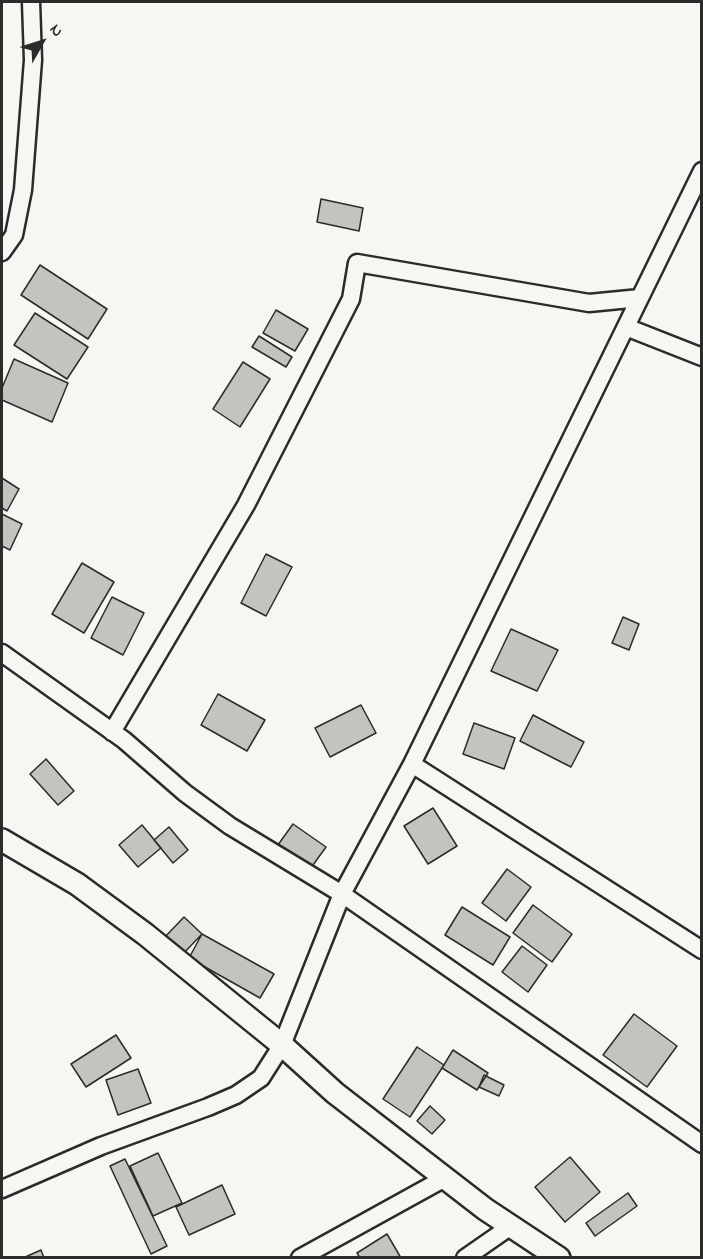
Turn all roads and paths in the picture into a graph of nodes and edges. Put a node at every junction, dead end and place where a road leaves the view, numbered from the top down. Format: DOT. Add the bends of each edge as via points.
graph roads {
  1 [pos="31,2"];
  2 [pos="702,171"];
  3 [pos="2,252"];
  4 [pos="640,298"];
  5 [pos="626,327"];
  6 [pos="702,357"];
  7 [pos="2,653"];
  8 [pos="112,732"];
  9 [pos="412,764"];
  10 [pos="2,840"];
  11 [pos="342,894"];
  12 [pos="702,950"];
  13 [pos="282,1045"];
  14 [pos="702,1144"];
  15 [pos="445,1178"];
  16 [pos="2,1189"];
  17 [pos="511,1226"];
  18 [pos="300,1257"];
  19 [pos="465,1257"];
  20 [pos="559,1257"];
  1 -- 3 [label="street" via="33,60 23,190 14,235"];
  2 -- 4 [label="street"];
  4 -- 5 [label="street"];
  4 -- 8 [label="street" via="589,303 357,264 351,299 246,505"];
  5 -- 6 [label="street"];
  5 -- 9 [label="street"];
  7 -- 8 [label="street"];
  8 -- 11 [label="street" via="184,794"];
  9 -- 11 [label="street"];
  9 -- 12 [label="street"];
  10 -- 13 [label="street" via="77,884"];
  11 -- 13 [label="street"];
  11 -- 14 [label="street"];
  13 -- 15 [label="street" via="335,1093"];
  13 -- 16 [label="street" via="261,1077 236,1095"];
  15 -- 17 [label="street"];
  15 -- 18 [label="street"];
  17 -- 19 [label="street"];
  17 -- 20 [label="street"];
}
